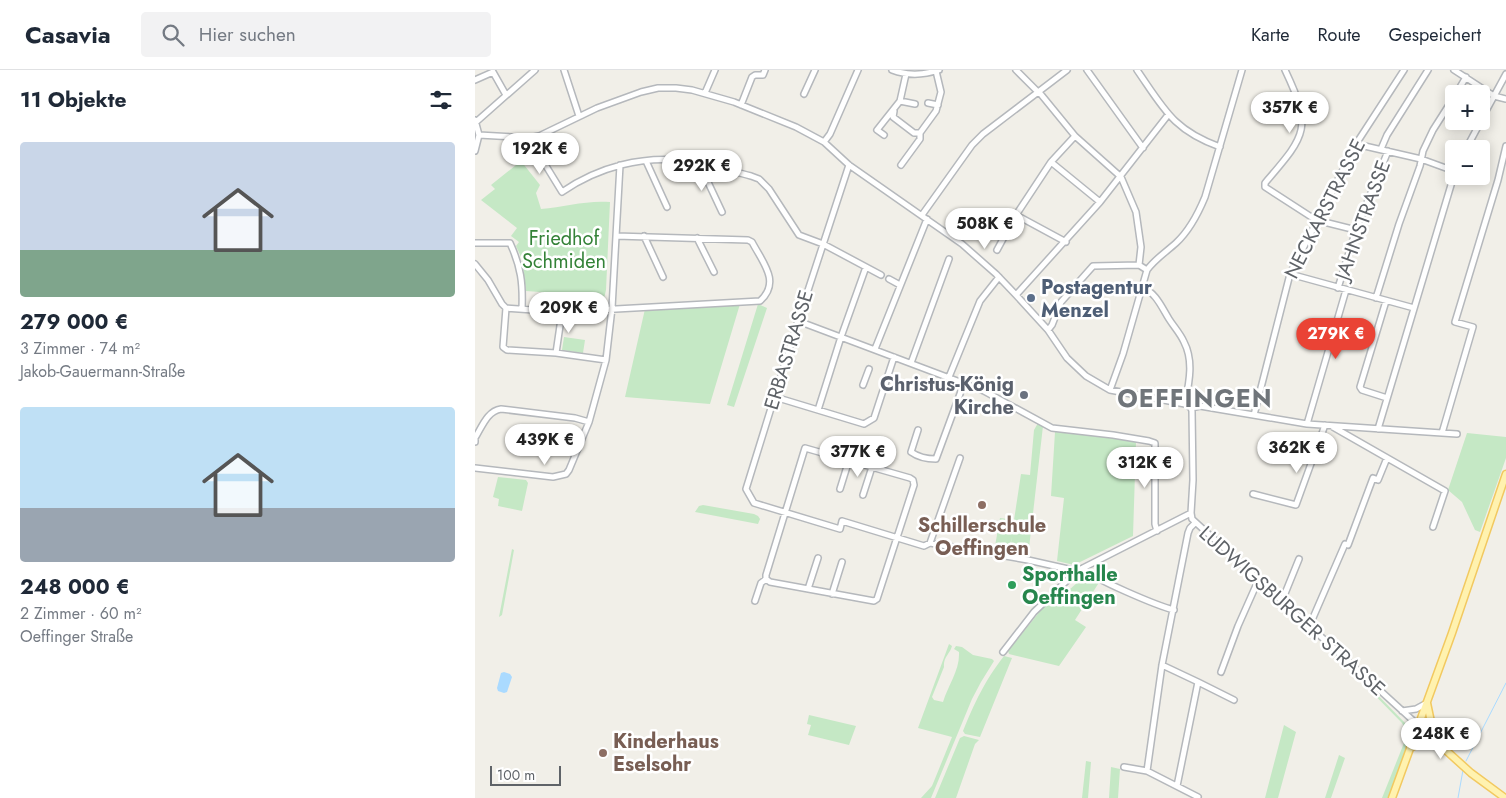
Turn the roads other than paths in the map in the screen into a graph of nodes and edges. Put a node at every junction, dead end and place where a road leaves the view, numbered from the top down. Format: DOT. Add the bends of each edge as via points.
graph roads {
  1 [pos="535,70"];
  2 [pos="564,70"];
  3 [pos="715,70"];
  4 [pos="765,70"];
  5 [pos="815,70"];
  6 [pos="858,70"];
  7 [pos="892,70"];
  8 [pos="1016,70"];
  9 [pos="1067,70"];
  10 [pos="1087,70"];
  11 [pos="1137,70"];
  12 [pos="1241,70"];
  13 [pos="1285,70"];
  14 [pos="1404,70"];
  15 [pos="1428,70"];
  16 [pos="1455,70"];
  17 [pos="938,71"];
  18 [pos="910,73"];
  19 [pos="1506,74"];
  20 [pos="1466,77"];
  21 [pos="475,80"];
  22 [pos="1461,85"];
  23 [pos="1037,91"];
  24 [pos="705,93"];
  25 [pos="804,94"];
  26 [pos="507,95"];
  27 [pos="1494,96"];
  28 [pos="1506,99"];
  29 [pos="901,101"];
  30 [pos="928,103"];
  31 [pos="915,104"];
  32 [pos="1490,104"];
  33 [pos="741,105"];
  34 [pos="938,105"];
  35 [pos="894,109"];
  36 [pos="1445,111"];
  37 [pos="1168,115"];
  38 [pos="579,116"];
  39 [pos="475,121"];
  40 [pos="920,133"];
  41 [pos="479,135"];
  42 [pos="884,135"];
  43 [pos="1075,136"];
  44 [pos="824,142"];
  45 [pos="1356,144"];
  46 [pos="1506,146"];
  47 [pos="476,147"];
  48 [pos="1220,147"];
  49 [pos="535,148"];
  50 [pos="1143,148"];
  51 [pos="1381,149"];
  52 [pos="1388,151"];
  53 [pos="1421,159"];
  54 [pos="646,161"];
  55 [pos="1051,162"];
  56 [pos="699,163"];
  57 [pos="620,165"];
  58 [pos="901,165"];
  59 [pos="849,166"];
  60 [pos="1445,168"];
  61 [pos="1121,177"];
  62 [pos="1451,185"];
  63 [pos="1100,202"];
  64 [pos="667,207"];
  65 [pos="722,212"];
  66 [pos="922,215"];
  67 [pos="1016,215"];
  68 [pos="927,219"];
  69 [pos="1316,220"];
  70 [pos="1356,230"];
  71 [pos="616,236"];
  72 [pos="644,236"];
  73 [pos="697,238"];
  74 [pos="1066,242"];
  75 [pos="475,243"];
  76 [pos="823,244"];
  77 [pos="997,250"];
  78 [pos="949,259"];
  79 [pos="475,264"];
  80 [pos="1139,265"];
  81 [pos="866,267"];
  82 [pos="1147,270"];
  83 [pos="714,272"];
  84 [pos="1290,274"];
  85 [pos="881,275"];
  86 [pos="663,277"];
  87 [pos="999,277"];
  88 [pos="889,279"];
  89 [pos="900,285"];
  90 [pos="1142,286"];
  91 [pos="1337,288"];
  92 [pos="1346,290"];
  93 [pos="1016,295"];
  94 [pos="1376,298"];
  95 [pos="1386,300"];
  96 [pos="507,308"];
  97 [pos="611,308"];
  98 [pos="1414,308"];
  99 [pos="522,309"];
  100 [pos="562,312"];
  101 [pos="798,321"];
  102 [pos="1048,330"];
  103 [pos="841,337"];
  104 [pos="875,349"];
  105 [pos="557,353"];
  106 [pos="895,357"];
  107 [pos="606,360"];
  108 [pos="911,363"];
  109 [pos="869,368"];
  110 [pos="949,377"];
  111 [pos="964,383"];
  112 [pos="863,385"];
  113 [pos="1110,390"];
  114 [pos="775,397"];
  115 [pos="1387,398"];
  116 [pos="1185,404"];
  117 [pos="1191,408"];
  118 [pos="818,410"];
  119 [pos="1254,415"];
  120 [pos="589,422"];
  121 [pos="1307,424"];
  122 [pos="1328,425"];
  123 [pos="1377,429"];
  124 [pos="918,430"];
  125 [pos="1442,433"];
  126 [pos="1457,434"];
  127 [pos="475,442"];
  128 [pos="960,458"];
  129 [pos="1387,458"];
  130 [pos="849,460"];
  131 [pos="872,467"];
  132 [pos="475,468"];
  133 [pos="1506,474"];
  134 [pos="840,489"];
  135 [pos="1253,494"];
  136 [pos="863,495"];
  137 [pos="785,513"];
  138 [pos="1191,514"];
  139 [pos="1180,520"];
  140 [pos="1195,523"];
  141 [pos="1433,527"];
  142 [pos="1190,528"];
  143 [pos="1157,531"];
  144 [pos="896,538"];
  145 [pos="929,543"];
  146 [pos="818,558"];
  147 [pos="1299,559"];
  148 [pos="842,562"];
  149 [pos="1083,568"];
  150 [pos="1077,571"];
  151 [pos="766,579"];
  152 [pos="1258,581"];
  153 [pos="808,589"];
  154 [pos="832,594"];
  155 [pos="755,601"];
  156 [pos="1280,601"];
  157 [pos="1173,610"];
  158 [pos="1309,627"];
  159 [pos="1003,652"];
  160 [pos="1162,665"];
  161 [pos="1221,672"];
  162 [pos="1198,682"];
  163 [pos="1234,700"];
  164 [pos="1427,702"];
  165 [pos="1402,711"];
  166 [pos="1419,726"];
  167 [pos="1435,741"];
  168 [pos="1410,748"];
  169 [pos="1124,767"];
  170 [pos="1147,771"];
  171 [pos="1177,786"];
  172 [pos="1198,797"];
  173 [pos="1392,798"];
  174 [pos="1505,798"];
  1 -- 26 [label="street"];
  2 -- 38 [label="street"];
  3 -- 24 [label="street"];
  4 -- 33 [label="street" via="763,74 755,75"];
  5 -- 25 [label="street"];
  6 -- 44 [label="street"];
  7 -- 18 [label="street"];
  8 -- 23 [label="street"];
  9 -- 23 [label="street"];
  10 -- 50 [label="street"];
  11 -- 37 [label="street"];
  12 -- 48 [label="street"];
  13 -- 69 [label="street" via="1297,95 1303,117 1302,128 1295,147 1265,186"];
  14 -- 45 [label="street, NECKARSTRASSE"];
  15 -- 51 [label="street, JAHNSTRASSE"];
  16 -- 20 [label="street"];
  17 -- 18 [label="street"];
  17 -- 34 [label="street" via="941,92"];
  18 -- 29 [label="street"];
  19 -- 27 [label="street"];
  20 -- 22 [label="street"];
  20 -- 27 [label="street"];
  21 -- 26 [label="street" via="493,72"];
  23 -- 43 [label="street"];
  23 -- 66 [label="street" via="972,145"];
  24 -- 33 [label="street"];
  24 -- 38 [label="street" via="658,88"];
  26 -- 39 [label="street"];
  27 -- 28 [label="street"];
  27 -- 32 [label="street"];
  29 -- 31 [label="street"];
  29 -- 35 [label="street"];
  30 -- 34 [label="street"];
  33 -- 44 [label="street" via="796,126"];
  34 -- 40 [label="street"];
  35 -- 40 [label="street" via="893,117 914,133"];
  35 -- 42 [label="street" via="877,130"];
  36 -- 53 [label="street"];
  37 -- 48 [label="street" via="1192,134"];
  37 -- 50 [label="street"];
  38 -- 41 [label="street" via="529,138"];
  39 -- 41 [label="street"];
  40 -- 58 [label="street" via="920,140"];
  41 -- 47 [label="street"];
  43 -- 55 [label="street"];
  43 -- 61 [label="street"];
  44 -- 59 [label="street"];
  45 -- 51 [label="street"];
  45 -- 69 [label="street, NECKARSTRASSE"];
  46 -- 125 [label="street" via="1455,322 1473,327"];
  48 -- 82 [label="street" via="1195,220 1177,243"];
  49 -- 57 [label="street" via="562,192 589,176"];
  50 -- 61 [label="street"];
  51 -- 52 [label="street"];
  52 -- 53 [label="street"];
  52 -- 70 [label="street, JAHNSTRASSE"];
  53 -- 60 [label="street"];
  53 -- 94 [label="street"];
  54 -- 56 [label="street"];
  54 -- 57 [label="street"];
  54 -- 64 [label="street"];
  55 -- 63 [label="street"];
  55 -- 67 [label="street"];
  56 -- 65 [label="street"];
  56 -- 76 [label="street" via="759,180 769,189 799,235"];
  57 -- 71 [label="street"];
  59 -- 66 [label="street"];
  59 -- 76 [label="street, ERBASTRASSE"];
  61 -- 63 [label="street"];
  61 -- 80 [label="street" via="1136,212"];
  62 -- 98 [label="street"];
  63 -- 74 [label="street"];
  66 -- 68 [label="street"];
  67 -- 74 [label="street"];
  67 -- 77 [label="street"];
  68 -- 87 [label="street"];
  68 -- 89 [label="street"];
  69 -- 70 [label="street"];
  69 -- 84 [label="street, NECKARSTRASSE"];
  70 -- 91 [label="street, JAHNSTRASSE"];
  71 -- 72 [label="street"];
  71 -- 97 [label="street"];
  72 -- 73 [label="street"];
  72 -- 86 [label="street"];
  73 -- 83 [label="street"];
  73 -- 97 [label="street" via="752,242 771,279 767,295 760,301"];
  74 -- 93 [label="street"];
  75 -- 99 [label="street" via="510,243 519,262"];
  76 -- 81 [label="street"];
  76 -- 101 [label="street, ERBASTRASSE"];
  78 -- 108 [label="street"];
  79 -- 96 [label="street"];
  80 -- 82 [label="street"];
  80 -- 102 [label="street" via="1093,266 1061,302"];
  81 -- 85 [label="street"];
  81 -- 103 [label="street"];
  82 -- 90 [label="street"];
  84 -- 91 [label="street"];
  84 -- 119 [label="street, NECKARSTRASSE"];
  87 -- 93 [label="street"];
  87 -- 110 [label="street" via="980,301"];
  88 -- 89 [label="street"];
  89 -- 104 [label="street"];
  90 -- 113 [label="street"];
  90 -- 116 [label="street" via="1156,298 1187,349 1190,366"];
  91 -- 92 [label="street"];
  92 -- 94 [label="street"];
  92 -- 121 [label="street"];
  93 -- 102 [label="street"];
  94 -- 95 [label="street"];
  95 -- 98 [label="street"];
  95 -- 115 [label="street" via="1360,388"];
  96 -- 99 [label="street"];
  96 -- 105 [label="street" via="503,347 507,350"];
  97 -- 100 [label="street"];
  97 -- 107 [label="street"];
  98 -- 115 [label="street"];
  99 -- 100 [label="street"];
  100 -- 105 [label="street"];
  101 -- 103 [label="street"];
  101 -- 114 [label="street, ERBASTRASSE"];
  102 -- 113 [label="street" via="1078,370"];
  103 -- 104 [label="street"];
  103 -- 118 [label="street"];
  104 -- 106 [label="street"];
  105 -- 107 [label="street"];
  106 -- 108 [label="street"];
  106 -- 118 [label="street" via="874,418 864,424"];
  107 -- 120 [label="street"];
  108 -- 110 [label="street"];
  109 -- 112 [label="street"];
  110 -- 111 [label="street"];
  111 -- 124 [label="street" via="936,459 911,452"];
  111 -- 143 [label="street" via="984,390 1052,428 1155,443"];
  113 -- 116 [label="street"];
  114 -- 118 [label="street"];
  114 -- 137 [label="street, ERBASTRASSE" via="746,489 754,503"];
  115 -- 123 [label="street"];
  116 -- 117 [label="street"];
  117 -- 119 [label="street" via="1200,406"];
  117 -- 138 [label="street"];
  119 -- 121 [label="street"];
  120 -- 127 [label="street" via="495,410"];
  120 -- 132 [label="street" via="569,470 559,477"];
  121 -- 122 [label="street"];
  122 -- 123 [label="street"];
  122 -- 129 [label="street"];
  122 -- 135 [label="street" via="1296,505"];
  123 -- 125 [label="street"];
  125 -- 126 [label="street"];
  128 -- 145 [label="street"];
  129 -- 141 [label="street" via="1445,491"];
  129 -- 158 [label="street" via="1378,480 1373,478"];
  130 -- 131 [label="street"];
  130 -- 134 [label="street"];
  130 -- 137 [label="street" via="805,448"];
  131 -- 136 [label="street"];
  131 -- 144 [label="street" via="913,480"];
  133 -- 164 [label="main road"];
  137 -- 144 [label="street, ERBASTRASSE" via="840,529 842,521"];
  137 -- 151 [label="street"];
  138 -- 139 [label="street"];
  138 -- 140 [label="street, LUDWIGSBURGER STRASSE"];
  139 -- 142 [label="street"];
  139 -- 143 [label="street"];
  140 -- 142 [label="street"];
  140 -- 152 [label="street, LUDWIGSBURGER STRASSE"];
  142 -- 157 [label="street"];
  143 -- 149 [label="street"];
  144 -- 145 [label="street" via="924,546"];
  144 -- 154 [label="street" via="877,599 871,602"];
  145 -- 150 [label="street"];
  146 -- 153 [label="street"];
  147 -- 156 [label="street"];
  148 -- 154 [label="street"];
  149 -- 150 [label="street"];
  149 -- 157 [label="street"];
  150 -- 159 [label="street" via="1034,612"];
  151 -- 153 [label="street"];
  151 -- 155 [label="street" via="761,583"];
  152 -- 156 [label="street, LUDWIGSBURGER STRASSE"];
  152 -- 161 [label="street"];
  153 -- 154 [label="street"];
  156 -- 158 [label="street, LUDWIGSBURGER STRASSE"];
  157 -- 160 [label="street"];
  158 -- 165 [label="street, LUDWIGSBURGER STRASSE"];
  160 -- 162 [label="street"];
  160 -- 170 [label="street"];
  162 -- 163 [label="street"];
  162 -- 171 [label="street"];
  164 -- 165 [label="street" via="1416,709"];
  164 -- 166 [label="main road"];
  164 -- 167 [label="main road"];
  165 -- 166 [label="street, LUDWIGSBURGER STRASSE"];
  166 -- 167 [label="main road"];
  166 -- 168 [label="main road"];
  167 -- 168 [label="main road" via="1422,742"];
  167 -- 174 [label="main road"];
  168 -- 173 [label="main road"];
  169 -- 170 [label="street"];
  170 -- 171 [label="street"];
  171 -- 172 [label="street"];
}
